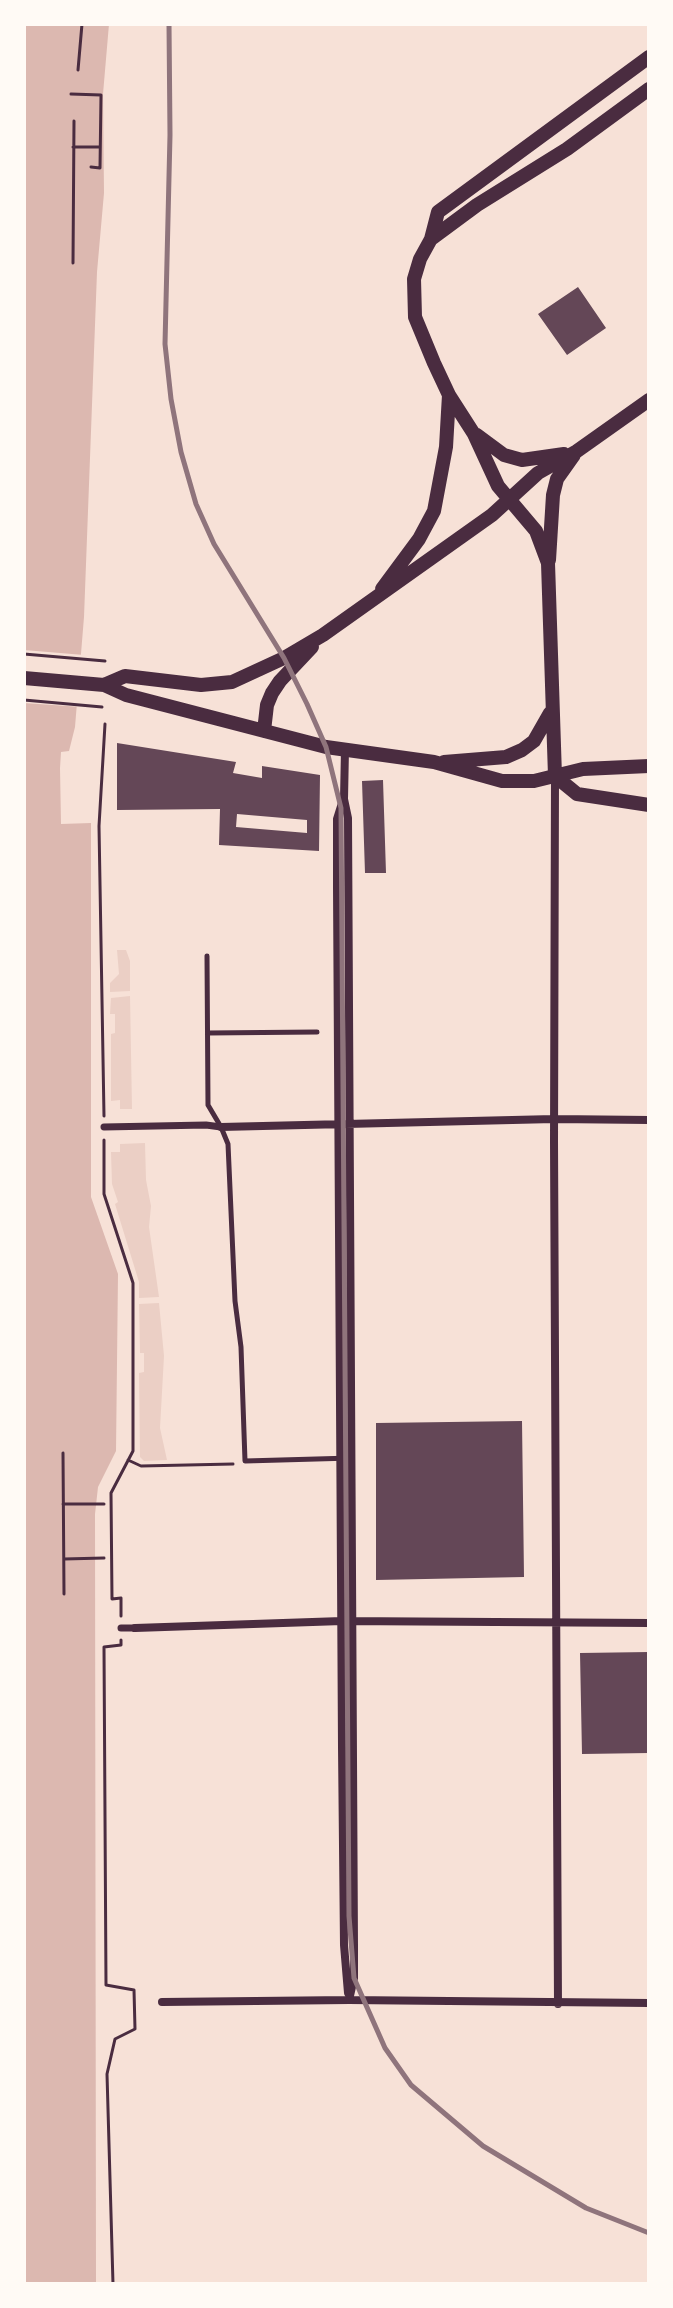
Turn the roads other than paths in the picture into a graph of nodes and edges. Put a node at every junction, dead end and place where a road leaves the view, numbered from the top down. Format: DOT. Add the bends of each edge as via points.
graph roads {
  1 [pos="649,57"];
  2 [pos="649,89"];
  3 [pos="431,239"];
  4 [pos="449,395"];
  5 [pos="649,400"];
  6 [pos="474,434"];
  7 [pos="577,451"];
  8 [pos="508,500"];
  9 [pos="548,563"];
  10 [pos="377,595"];
  11 [pos="323,635"];
  12 [pos="24,678"];
  13 [pos="104,685"];
  14 [pos="551,709"];
  15 [pos="264,731"];
  16 [pos="345,749"];
  17 [pos="434,762"];
  18 [pos="649,766"];
  19 [pos="555,776"];
  20 [pos="344,799"];
  21 [pos="649,805"];
  22 [pos="207,956"];
  23 [pos="317,1032"];
  24 [pos="208,1033"];
  25 [pos="554,1119"];
  26 [pos="649,1120"];
  27 [pos="339,1124"];
  28 [pos="349,1124"];
  29 [pos="104,1127"];
  30 [pos="221,1127"];
  31 [pos="342,1458"];
  32 [pos="352,1458"];
  33 [pos="342,1621"];
  34 [pos="353,1621"];
  35 [pos="557,1623"];
  36 [pos="649,1623"];
  37 [pos="121,1628"];
  38 [pos="135,1628"];
  39 [pos="349,2000"];
  40 [pos="162,2002"];
  41 [pos="649,2003"];
  42 [pos="558,2004"];
  1 -- 3 [label="main road" via="438,212"];
  2 -- 3 [label="main road"];
  3 -- 4 [label="main road" via="414,279 415,317"];
  4 -- 6 [label="main road"];
  4 -- 10 [label="main road" via="434,511"];
  5 -- 7 [label="main road"];
  6 -- 7 [label="main road" via="504,455 522,460"];
  6 -- 8 [label="main road"];
  7 -- 8 [label="main road" via="538,473"];
  7 -- 9 [label="main road" via="557,479"];
  8 -- 9 [label="main road" via="536,531"];
  8 -- 10 [label="main road"];
  9 -- 14 [label="main road"];
  10 -- 11 [label="main road"];
  11 -- 13 [label="main road" via="232,682 201,685 125,676"];
  11 -- 15 [label="main road" via="272,693"];
  12 -- 13 [label="main road"];
  13 -- 15 [label="main road"];
  14 -- 17 [label="main road" via="534,741 522,750 506,757"];
  14 -- 19 [label="main road"];
  15 -- 16 [label="main road"];
  16 -- 17 [label="main road"];
  16 -- 20 [label="street"];
  17 -- 19 [label="main road" via="502,781"];
  18 -- 19 [label="main road"];
  19 -- 21 [label="main road" via="577,794"];
  19 -- 25 [label="street"];
  20 -- 27 [label="street" via="337,819"];
  20 -- 28 [label="street"];
  22 -- 24 [label="lane"];
  23 -- 24 [label="lane"];
  24 -- 30 [label="lane" via="208,1105"];
  25 -- 26 [label="street"];
  25 -- 28 [label="street"];
  25 -- 35 [label="street"];
  27 -- 28 [label="street"];
  27 -- 30 [label="street"];
  27 -- 31 [label="street"];
  28 -- 32 [label="street"];
  29 -- 30 [label="street"];
  30 -- 31 [label="lane" via="228,1144 245,1461"];
  31 -- 32 [label="lane"];
  31 -- 33 [label="street"];
  32 -- 34 [label="street"];
  33 -- 34 [label="street"];
  33 -- 38 [label="street"];
  33 -- 39 [label="street"];
  34 -- 35 [label="street"];
  34 -- 39 [label="street" via="354,1978"];
  35 -- 36 [label="street"];
  35 -- 42 [label="street"];
  37 -- 38 [label="street"];
  39 -- 40 [label="street"];
  39 -- 42 [label="street"];
  41 -- 42 [label="street"];
}
